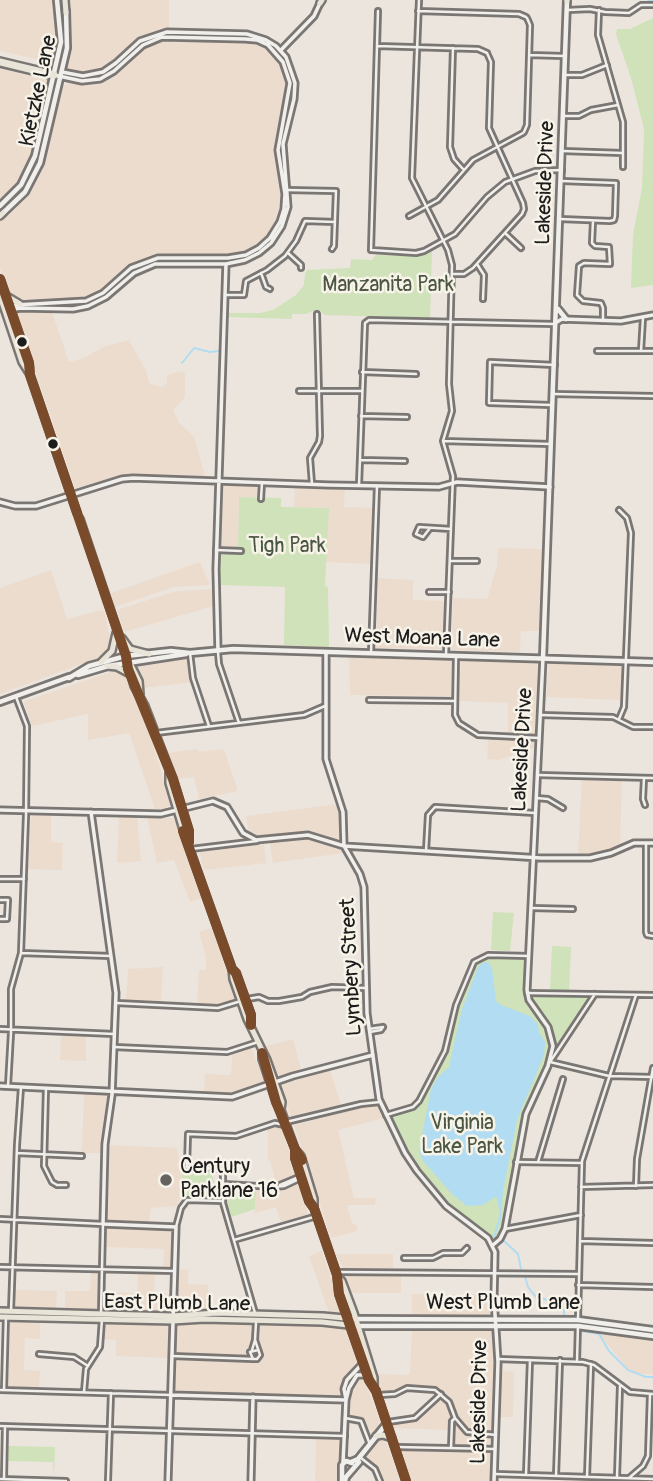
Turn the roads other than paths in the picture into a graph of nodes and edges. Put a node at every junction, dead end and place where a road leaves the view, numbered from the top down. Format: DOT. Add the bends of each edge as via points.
graph roads {
  1 [pos="57,0"];
  2 [pos="65,0"];
  3 [pos="419,0"];
  4 [pos="567,0"];
  5 [pos="321,1"];
  6 [pos="653,5"];
  7 [pos="567,10"];
  8 [pos="599,10"];
  9 [pos="378,11"];
  10 [pos="418,11"];
  11 [pos="66,13"];
  12 [pos="531,14"];
  13 [pos="527,18"];
  14 [pos="377,46"];
  15 [pos="416,47"];
  16 [pos="453,48"];
  17 [pos="491,50"];
  18 [pos="279,52"];
  19 [pos="487,53"];
  20 [pos="529,55"];
  21 [pos="566,56"];
  22 [pos="0,62"];
  23 [pos="607,65"];
  24 [pos="57,74"];
  25 [pos="565,75"];
  26 [pos="618,105"];
  27 [pos="564,116"];
  28 [pos="523,133"];
  29 [pos="527,136"];
  30 [pos="496,146"];
  31 [pos="563,151"];
  32 [pos="623,153"];
  33 [pos="623,167"];
  34 [pos="463,169"];
  35 [pos="562,170"];
  36 [pos="512,179"];
  37 [pos="562,181"];
  38 [pos="286,190"];
  39 [pos="0,206"];
  40 [pos="425,208"];
  41 [pos="1,215"];
  42 [pos="409,216"];
  43 [pos="560,219"];
  44 [pos="593,221"];
  45 [pos="335,222"];
  46 [pos="505,233"];
  47 [pos="443,241"];
  48 [pos="521,248"];
  49 [pos="332,249"];
  50 [pos="288,253"];
  51 [pos="232,258"];
  52 [pos="226,264"];
  53 [pos="477,264"];
  54 [pos="301,268"];
  55 [pos="261,273"];
  56 [pos="452,274"];
  57 [pos="0,279"];
  58 [pos="270,289"];
  59 [pos="225,295"];
  60 [pos="3,296"];
  61 [pos="483,299"];
  62 [pos="74,303"];
  63 [pos="20,304"];
  64 [pos="557,307"];
  65 [pos="8,309"];
  66 [pos="78,309"];
  67 [pos="317,314"];
  68 [pos="653,315"];
  69 [pos="643,318"];
  70 [pos="566,320"];
  71 [pos="603,321"];
  72 [pos="451,322"];
  73 [pos="557,322"];
  74 [pos="597,351"];
  75 [pos="641,351"];
  76 [pos="653,351"];
  77 [pos="555,365"];
  78 [pos="362,372"];
  79 [pos="416,374"];
  80 [pos="299,391"];
  81 [pos="319,391"];
  82 [pos="362,391"];
  83 [pos="554,394"];
  84 [pos="653,396"];
  85 [pos="553,405"];
  86 [pos="361,416"];
  87 [pos="407,417"];
  88 [pos="443,442"];
  89 [pos="552,444"];
  90 [pos="360,460"];
  91 [pos="405,461"];
  92 [pos="219,482"];
  93 [pos="262,483"];
  94 [pos="453,483"];
  95 [pos="312,484"];
  96 [pos="359,485"];
  97 [pos="377,486"];
  98 [pos="550,487"];
  99 [pos="72,496"];
  100 [pos="261,499"];
  101 [pos="0,502"];
  102 [pos="619,510"];
  103 [pos="430,528"];
  104 [pos="451,528"];
  105 [pos="216,551"];
  106 [pos="242,551"];
  107 [pos="450,561"];
  108 [pos="477,561"];
  109 [pos="429,592"];
  110 [pos="449,592"];
  111 [pos="117,629"];
  112 [pos="218,651"];
  113 [pos="326,652"];
  114 [pos="190,653"];
  115 [pos="372,653"];
  116 [pos="149,654"];
  117 [pos="446,655"];
  118 [pos="456,655"];
  119 [pos="543,658"];
  120 [pos="128,661"];
  121 [pos="626,661"];
  122 [pos="653,662"];
  123 [pos="104,664"];
  124 [pos="130,674"];
  125 [pos="140,694"];
  126 [pos="16,697"];
  127 [pos="369,699"];
  128 [pos="456,701"];
  129 [pos="0,702"];
  130 [pos="325,706"];
  131 [pos="540,715"];
  132 [pos="619,719"];
  133 [pos="239,723"];
  134 [pos="209,726"];
  135 [pos="653,727"];
  136 [pos="156,733"];
  137 [pos="539,738"];
  138 [pos="538,775"];
  139 [pos="644,778"];
  140 [pos="653,778"];
  141 [pos="537,798"];
  142 [pos="645,805"];
  143 [pos="563,808"];
  144 [pos="179,809"];
  145 [pos="0,810"];
  146 [pos="25,811"];
  147 [pos="91,812"];
  148 [pos="536,813"];
  149 [pos="260,840"];
  150 [pos="646,843"];
  151 [pos="653,843"];
  152 [pos="190,846"];
  153 [pos="344,846"];
  154 [pos="426,851"];
  155 [pos="533,857"];
  156 [pos="0,879"];
  157 [pos="24,879"];
  158 [pos="0,900"];
  159 [pos="531,908"];
  160 [pos="573,909"];
  161 [pos="0,919"];
  162 [pos="653,936"];
  163 [pos="21,953"];
  164 [pos="111,956"];
  165 [pos="528,956"];
  166 [pos="367,988"];
  167 [pos="527,993"];
  168 [pos="595,995"];
  169 [pos="636,995"];
  170 [pos="653,995"];
  171 [pos="243,1001"];
  172 [pos="116,1003"];
  173 [pos="0,1029"];
  174 [pos="11,1029"];
  175 [pos="114,1034"];
  176 [pos="258,1042"];
  177 [pos="114,1047"];
  178 [pos="373,1055"];
  179 [pos="550,1062"];
  180 [pos="653,1068"];
  181 [pos="609,1076"];
  182 [pos="652,1077"];
  183 [pos="563,1079"];
  184 [pos="273,1083"];
  185 [pos="0,1086"];
  186 [pos="8,1086"];
  187 [pos="21,1087"];
  188 [pos="46,1088"];
  189 [pos="112,1091"];
  190 [pos="380,1102"];
  191 [pos="282,1111"];
  192 [pos="386,1115"];
  193 [pos="275,1124"];
  194 [pos="286,1124"];
  195 [pos="17,1153"];
  196 [pos="44,1154"];
  197 [pos="82,1156"];
  198 [pos="516,1162"];
  199 [pos="538,1162"];
  200 [pos="582,1163"];
  201 [pos="304,1177"];
  202 [pos="224,1184"];
  203 [pos="65,1185"];
  204 [pos="653,1185"];
  205 [pos="636,1186"];
  206 [pos="581,1187"];
  207 [pos="223,1201"];
  208 [pos="581,1215"];
  209 [pos="317,1216"];
  210 [pos="0,1219"];
  211 [pos="15,1219"];
  212 [pos="103,1224"];
  213 [pos="177,1227"];
  214 [pos="505,1229"];
  215 [pos="234,1240"];
  216 [pos="580,1241"];
  217 [pos="653,1243"];
  218 [pos="492,1245"];
  219 [pos="467,1248"];
  220 [pos="404,1258"];
  221 [pos="0,1266"];
  222 [pos="12,1267"];
  223 [pos="102,1269"];
  224 [pos="175,1271"];
  225 [pos="336,1274"];
  226 [pos="494,1274"];
  227 [pos="579,1274"];
  228 [pos="578,1285"];
  229 [pos="653,1287"];
  230 [pos="6,1314"];
  231 [pos="101,1317"];
  232 [pos="256,1318"];
  233 [pos="173,1319"];
  234 [pos="353,1322"];
  235 [pos="496,1322"];
  236 [pos="578,1323"];
  237 [pos="653,1330"];
  238 [pos="653,1336"];
  239 [pos="255,1340"];
  240 [pos="258,1350"];
  241 [pos="251,1352"];
  242 [pos="40,1354"];
  243 [pos="172,1356"];
  244 [pos="242,1359"];
  245 [pos="253,1359"];
  246 [pos="498,1359"];
  247 [pos="530,1360"];
  248 [pos="560,1360"];
  249 [pos="577,1361"];
  250 [pos="363,1363"];
  251 [pos="591,1364"];
  252 [pos="88,1366"];
  253 [pos="368,1376"];
  254 [pos="620,1386"];
  255 [pos="374,1387"];
  256 [pos="2,1390"];
  257 [pos="84,1392"];
  258 [pos="111,1393"];
  259 [pos="441,1394"];
  260 [pos="652,1394"];
  261 [pos="171,1395"];
  262 [pos="377,1395"];
  263 [pos="253,1397"];
  264 [pos="346,1400"];
  265 [pos="345,1418"];
  266 [pos="455,1418"];
  267 [pos="387,1423"];
  268 [pos="0,1426"];
  269 [pos="5,1427"];
  270 [pos="110,1430"];
  271 [pos="170,1432"];
  272 [pos="252,1434"];
  273 [pos="496,1435"];
  274 [pos="345,1436"];
  275 [pos="376,1436"];
  276 [pos="392,1438"];
  277 [pos="368,1447"];
  278 [pos="395,1447"];
  279 [pos="451,1448"];
  280 [pos="495,1449"];
  281 [pos="361,1458"];
  282 [pos="348,1465"];
  283 [pos="494,1474"];
  284 [pos="526,1475"];
  285 [pos="556,1476"];
  286 [pos="587,1476"];
  287 [pos="617,1477"];
  288 [pos="629,1478"];
  289 [pos="572,1479"];
  290 [pos="653,1479"];
  291 [pos="2,1480"];
  292 [pos="66,1481"];
  293 [pos="108,1481"];
  294 [pos="168,1481"];
  295 [pos="251,1481"];
  296 [pos="343,1481"];
  297 [pos="380,1481"];
  298 [pos="406,1481"];
  299 [pos="494,1481"];
  1 -- 24 [label="main road, Kietzke Lane" via="61,34"];
  2 -- 11 [label="main road"];
  3 -- 10 [label="street"];
  4 -- 7 [label="main road, Lakeside Drive"];
  5 -- 18 [label="street" via="314,16"];
  6 -- 8 [label="street" via="629,13"];
  7 -- 8 [label="street"];
  7 -- 21 [label="main road, Lakeside Drive"];
  8 -- 23 [label="street" via="598,35"];
  9 -- 14 [label="street"];
  10 -- 13 [label="street"];
  10 -- 15 [label="street"];
  11 -- 24 [label="main road, Kietzke Lane" via="68,41"];
  12 -- 13 [label="street"];
  13 -- 20 [label="street"];
  14 -- 15 [label="street"];
  14 -- 47 [label="street" via="370,251 416,253"];
  15 -- 16 [label="street"];
  15 -- 40 [label="street" via="411,172"];
  16 -- 19 [label="street"];
  16 -- 34 [label="street" via="450,146"];
  17 -- 19 [label="street"];
  18 -- 24 [label="street" via="250,34 167,32 141,41 103,72"];
  18 -- 38 [label="street" via="290,83 278,150"];
  19 -- 30 [label="street" via="491,62 489,128"];
  20 -- 21 [label="street"];
  20 -- 28 [label="street"];
  21 -- 25 [label="main road, Lakeside Drive"];
  22 -- 24 [label="highway"];
  23 -- 25 [label="street" via="582,75"];
  23 -- 26 [label="street"];
  24 -- 39 [label="main road, Kietzke Lane" via="33,163 21,185"];
  24 -- 41 [label="main road, Kietzke Lane" via="38,169 25,192"];
  25 -- 27 [label="main road, Lakeside Drive"];
  26 -- 27 [label="street"];
  26 -- 32 [label="street"];
  27 -- 31 [label="main road, Lakeside Drive"];
  28 -- 29 [label="street"];
  28 -- 30 [label="street"];
  30 -- 34 [label="street"];
  30 -- 36 [label="street"];
  31 -- 32 [label="street"];
  31 -- 35 [label="main road, Lakeside Drive"];
  32 -- 33 [label="street"];
  34 -- 40 [label="street" via="441,197"];
  35 -- 36 [label="street" via="535,171"];
  35 -- 37 [label="main road, Lakeside Drive"];
  36 -- 46 [label="street" via="524,209"];
  36 -- 47 [label="street" via="492,191 459,230"];
  37 -- 43 [label="main road, Lakeside Drive"];
  37 -- 44 [label="street" via="616,183 614,220"];
  38 -- 45 [label="street" via="336,191"];
  38 -- 51 [label="street" via="283,213 273,234 259,248"];
  38 -- 52 [label="street" via="284,222 271,243 255,256"];
  40 -- 42 [label="street"];
  40 -- 47 [label="street"];
  43 -- 44 [label="street"];
  43 -- 64 [label="main road, Lakeside Drive"];
  44 -- 71 [label="street" via="592,243 609,247 610,264 579,266 577,295 601,303"];
  45 -- 49 [label="street"];
  45 -- 50 [label="street" via="305,221"];
  46 -- 48 [label="street"];
  46 -- 53 [label="street"];
  47 -- 56 [label="street"];
  50 -- 54 [label="street"];
  50 -- 55 [label="street"];
  51 -- 52 [label="street"];
  51 -- 62 [label="street" via="152,260 131,268 98,296"];
  52 -- 59 [label="street"];
  52 -- 66 [label="street" via="155,264 130,276 100,301"];
  53 -- 56 [label="street" via="467,272"];
  53 -- 61 [label="street" via="484,275"];
  55 -- 58 [label="street"];
  55 -- 59 [label="street" via="246,281 244,295"];
  56 -- 72 [label="street"];
  57 -- 60 [label="main road"];
  59 -- 92 [label="street"];
  60 -- 63 [label="main road"];
  60 -- 65 [label="main road"];
  62 -- 63 [label="street"];
  62 -- 66 [label="street"];
  63 -- 65 [label="street"];
  64 -- 70 [label="main road"];
  64 -- 73 [label="main road, Lakeside Drive"];
  65 -- 66 [label="street"];
  65 -- 99 [label="main road"];
  67 -- 81 [label="street"];
  68 -- 69 [label="street"];
  69 -- 71 [label="street"];
  69 -- 75 [label="street"];
  70 -- 71 [label="street"];
  70 -- 73 [label="street"];
  72 -- 73 [label="street"];
  72 -- 78 [label="street" via="369,320 364,328"];
  72 -- 88 [label="street" via="452,411"];
  73 -- 77 [label="main road, Lakeside Drive"];
  74 -- 75 [label="street"];
  75 -- 76 [label="street"];
  77 -- 83 [label="main road, Lakeside Drive"];
  77 -- 85 [label="street" via="490,362 489,403"];
  78 -- 79 [label="street"];
  78 -- 82 [label="street"];
  80 -- 81 [label="street"];
  81 -- 82 [label="street"];
  81 -- 95 [label="street" via="320,439 310,458"];
  82 -- 86 [label="street"];
  83 -- 84 [label="street"];
  83 -- 85 [label="main road, Lakeside Drive"];
  85 -- 89 [label="main road, Lakeside Drive"];
  86 -- 87 [label="street"];
  86 -- 90 [label="street"];
  88 -- 89 [label="street"];
  88 -- 94 [label="street"];
  89 -- 98 [label="main road, Lakeside Drive"];
  90 -- 91 [label="street"];
  90 -- 96 [label="street"];
  92 -- 93 [label="street"];
  92 -- 99 [label="street" via="127,478"];
  92 -- 105 [label="street"];
  93 -- 95 [label="street"];
  93 -- 100 [label="street"];
  94 -- 97 [label="street"];
  94 -- 98 [label="street"];
  94 -- 104 [label="street"];
  95 -- 96 [label="street"];
  96 -- 97 [label="street"];
  97 -- 115 [label="street"];
  98 -- 119 [label="main road, Lakeside Drive"];
  99 -- 101 [label="street" via="31,506"];
  99 -- 111 [label="main road"];
  102 -- 121 [label="street" via="631,533"];
  103 -- 104 [label="street"];
  104 -- 107 [label="street"];
  105 -- 106 [label="street"];
  105 -- 112 [label="street"];
  107 -- 108 [label="street"];
  107 -- 110 [label="street"];
  109 -- 110 [label="street"];
  110 -- 117 [label="street"];
  111 -- 116 [label="main road" via="130,649"];
  111 -- 120 [label="main road"];
  111 -- 123 [label="main road"];
  112 -- 113 [label="main road, West Moana Lane"];
  112 -- 114 [label="main road, West Moana Lane"];
  112 -- 133 [label="street"];
  113 -- 115 [label="main road, West Moana Lane"];
  113 -- 130 [label="street, Lymbery Street"];
  114 -- 116 [label="main road, West Moana Lane"];
  114 -- 120 [label="main road, West Moana Lane"];
  114 -- 134 [label="street" via="192,675"];
  115 -- 117 [label="main road, West Moana Lane"];
  116 -- 120 [label="main road, West Moana Lane"];
  117 -- 118 [label="main road, West Moana Lane"];
  118 -- 119 [label="main road, West Moana Lane"];
  118 -- 128 [label="street"];
  119 -- 121 [label="main road, West Moana Lane"];
  119 -- 131 [label="street, Lakeside Drive"];
  120 -- 123 [label="main road"];
  120 -- 124 [label="main road"];
  120 -- 125 [label="main road" via="139,681"];
  121 -- 122 [label="main road, West Moana Lane"];
  121 -- 132 [label="street" via="624,709"];
  123 -- 124 [label="main road"];
  123 -- 126 [label="main road"];
  124 -- 125 [label="main road"];
  125 -- 136 [label="main road"];
  126 -- 129 [label="main road"];
  126 -- 146 [label="street" via="27,726"];
  127 -- 128 [label="street"];
  128 -- 137 [label="street" via="459,723 478,735"];
  130 -- 133 [label="street" via="304,715"];
  130 -- 153 [label="street, Lymbery Street" via="326,759 343,812"];
  131 -- 132 [label="street"];
  131 -- 137 [label="street, Lakeside Drive"];
  132 -- 135 [label="street" via="630,726"];
  133 -- 134 [label="street"];
  134 -- 136 [label="street"];
  136 -- 144 [label="main road"];
  137 -- 138 [label="street, Lakeside Drive"];
  138 -- 139 [label="street"];
  138 -- 141 [label="street, Lakeside Drive"];
  139 -- 140 [label="street"];
  139 -- 142 [label="street"];
  141 -- 143 [label="street"];
  141 -- 148 [label="street, Lakeside Drive"];
  144 -- 147 [label="street" via="161,814"];
  144 -- 149 [label="street" via="220,803 243,833"];
  144 -- 152 [label="main road"];
  145 -- 146 [label="street"];
  146 -- 147 [label="street"];
  146 -- 157 [label="street"];
  147 -- 164 [label="street"];
  148 -- 154 [label="street" via="435,807 428,815"];
  148 -- 155 [label="street, Lakeside Drive"];
  149 -- 152 [label="street"];
  149 -- 153 [label="street" via="308,835"];
  150 -- 151 [label="street"];
  150 -- 155 [label="street" via="590,858"];
  150 -- 162 [label="street" via="646,932"];
  152 -- 171 [label="main road"];
  153 -- 154 [label="street"];
  153 -- 166 [label="street, Lymbery Street" via="363,883"];
  154 -- 155 [label="street"];
  155 -- 159 [label="street, Lakeside Drive"];
  156 -- 157 [label="street"];
  157 -- 163 [label="street"];
  158 -- 161 [label="street" via="8,900 7,919"];
  159 -- 160 [label="street"];
  159 -- 165 [label="street, Lakeside Drive"];
  163 -- 164 [label="street"];
  163 -- 174 [label="street" via="11,989"];
  164 -- 172 [label="street"];
  165 -- 167 [label="street, Lakeside Drive"];
  165 -- 192 [label="street" via="488,955 474,962 455,1008 446,1048 419,1101"];
  166 -- 171 [label="street" via="332,987 279,1001 256,997"];
  166 -- 178 [label="street, Lymbery Street"];
  167 -- 168 [label="street"];
  167 -- 179 [label="street" via="551,1031"];
  168 -- 169 [label="street"];
  168 -- 179 [label="street"];
  169 -- 170 [label="street"];
  169 -- 181 [label="street"];
  171 -- 172 [label="street" via="218,1008"];
  171 -- 176 [label="main road"];
  172 -- 175 [label="street"];
  173 -- 174 [label="street"];
  174 -- 175 [label="street"];
  174 -- 186 [label="street"];
  175 -- 177 [label="street"];
  176 -- 177 [label="street" via="227,1052"];
  176 -- 184 [label="main road"];
  177 -- 189 [label="street"];
  178 -- 184 [label="street"];
  178 -- 190 [label="street, Lymbery Street"];
  179 -- 181 [label="street"];
  179 -- 198 [label="street" via="526,1114"];
  180 -- 182 [label="street"];
  181 -- 182 [label="street"];
  181 -- 200 [label="street"];
  182 -- 205 [label="street"];
  183 -- 199 [label="street"];
  184 -- 189 [label="street" via="232,1097"];
  184 -- 191 [label="main road"];
  185 -- 186 [label="street"];
  186 -- 187 [label="street"];
  187 -- 188 [label="street"];
  187 -- 195 [label="street"];
  188 -- 189 [label="street"];
  188 -- 196 [label="street"];
  189 -- 212 [label="street"];
  190 -- 192 [label="street, Lymbery Street"];
  190 -- 194 [label="street"];
  191 -- 193 [label="street"];
  191 -- 194 [label="main road"];
  192 -- 218 [label="street, Lymbery Street" via="417,1171 446,1206"];
  193 -- 194 [label="street"];
  193 -- 202 [label="street" via="236,1136 188,1134 187,1167 223,1171"];
  194 -- 201 [label="main road"];
  195 -- 196 [label="street"];
  195 -- 211 [label="street"];
  196 -- 197 [label="street"];
  196 -- 203 [label="street" via="50,1180"];
  198 -- 199 [label="street"];
  198 -- 214 [label="street"];
  199 -- 200 [label="street"];
  200 -- 206 [label="street"];
  201 -- 202 [label="street" via="271,1187"];
  201 -- 209 [label="main road"];
  202 -- 207 [label="street"];
  204 -- 205 [label="street"];
  205 -- 206 [label="street"];
  206 -- 208 [label="street"];
  207 -- 213 [label="street" via="186,1200"];
  207 -- 215 [label="street"];
  208 -- 214 [label="street"];
  208 -- 216 [label="street"];
  209 -- 215 [label="street"];
  209 -- 225 [label="main road"];
  210 -- 211 [label="street"];
  211 -- 212 [label="street"];
  211 -- 222 [label="street"];
  212 -- 213 [label="street"];
  212 -- 223 [label="street"];
  213 -- 224 [label="street"];
  214 -- 218 [label="street"];
  215 -- 232 [label="street"];
  216 -- 217 [label="street"];
  216 -- 227 [label="street"];
  218 -- 226 [label="street, Lakeside Drive"];
  219 -- 220 [label="street" via="433,1258"];
  221 -- 222 [label="street"];
  222 -- 223 [label="street"];
  222 -- 230 [label="street"];
  223 -- 224 [label="street"];
  223 -- 231 [label="street"];
  224 -- 233 [label="street"];
  225 -- 226 [label="street"];
  225 -- 234 [label="main road" via="337,1289"];
  226 -- 227 [label="street"];
  226 -- 235 [label="street, Lakeside Drive"];
  227 -- 228 [label="street"];
  228 -- 229 [label="street"];
  228 -- 236 [label="street"];
  230 -- 231 [label="main road, East Plumb Lane"];
  230 -- 256 [label="street"];
  231 -- 233 [label="main road, East Plumb Lane"];
  231 -- 252 [label="street" via="100,1347"];
  232 -- 233 [label="main road, East Plumb Lane"];
  232 -- 234 [label="main road, East Plumb Lane"];
  232 -- 239 [label="street"];
  233 -- 243 [label="street"];
  234 -- 235 [label="main road, West Plumb Lane"];
  234 -- 250 [label="main road"];
  234 -- 255 [label="main road"];
  235 -- 236 [label="main road, West Plumb Lane"];
  235 -- 246 [label="street, Lakeside Drive"];
  236 -- 237 [label="main road, West Plumb Lane"];
  236 -- 238 [label="main road, West Plumb Lane"];
  236 -- 249 [label="street"];
  239 -- 240 [label="street"];
  239 -- 241 [label="street"];
  240 -- 241 [label="street"];
  240 -- 245 [label="street" via="259,1357"];
  241 -- 244 [label="street"];
  241 -- 245 [label="street"];
  242 -- 252 [label="street" via="77,1358"];
  243 -- 244 [label="street"];
  243 -- 261 [label="street"];
  244 -- 245 [label="street"];
  246 -- 247 [label="street"];
  246 -- 273 [label="street, Lakeside Drive"];
  247 -- 248 [label="street"];
  247 -- 284 [label="street"];
  248 -- 249 [label="street"];
  248 -- 285 [label="street"];
  249 -- 251 [label="street"];
  250 -- 253 [label="main road"];
  250 -- 264 [label="street" via="347,1380"];
  251 -- 254 [label="street"];
  251 -- 286 [label="street"];
  252 -- 257 [label="street"];
  253 -- 255 [label="main road"];
  253 -- 264 [label="street" via="355,1376"];
  254 -- 260 [label="street" via="633,1393"];
  254 -- 287 [label="street"];
  255 -- 262 [label="main road"];
  256 -- 257 [label="street"];
  257 -- 258 [label="street"];
  258 -- 261 [label="street"];
  258 -- 270 [label="street"];
  259 -- 262 [label="street" via="407,1388"];
  259 -- 266 [label="street"];
  259 -- 267 [label="street" via="415,1418"];
  260 -- 288 [label="street" via="648,1456"];
  261 -- 263 [label="street"];
  261 -- 271 [label="street"];
  262 -- 267 [label="main road"];
  263 -- 264 [label="street"];
  263 -- 272 [label="street"];
  264 -- 265 [label="street"];
  265 -- 274 [label="street"];
  265 -- 277 [label="street" via="361,1421"];
  266 -- 273 [label="street" via="469,1433"];
  266 -- 279 [label="street"];
  267 -- 275 [label="main road"];
  267 -- 276 [label="main road"];
  268 -- 269 [label="street"];
  269 -- 270 [label="street"];
  269 -- 291 [label="street"];
  270 -- 271 [label="street"];
  270 -- 293 [label="street"];
  271 -- 272 [label="street"];
  271 -- 294 [label="street"];
  272 -- 274 [label="street"];
  272 -- 295 [label="street"];
  273 -- 280 [label="street, Lakeside Drive"];
  274 -- 282 [label="street"];
  275 -- 276 [label="main road"];
  275 -- 277 [label="main road"];
  276 -- 278 [label="main road"];
  277 -- 281 [label="main road"];
  277 -- 282 [label="main road"];
  278 -- 279 [label="street"];
  278 -- 298 [label="main road"];
  279 -- 280 [label="street"];
  280 -- 283 [label="street, Lakeside Drive"];
  281 -- 282 [label="main road"];
  281 -- 297 [label="street" via="375,1469"];
  282 -- 296 [label="main road"];
  282 -- 296 [label="main road" via="350,1473"];
  283 -- 284 [label="street"];
  283 -- 299 [label="street, Lakeside Drive"];
  284 -- 285 [label="street"];
  285 -- 289 [label="street"];
  286 -- 287 [label="street"];
  286 -- 289 [label="street"];
  287 -- 288 [label="street"];
  288 -- 290 [label="street"];
  291 -- 292 [label="street"];
}
